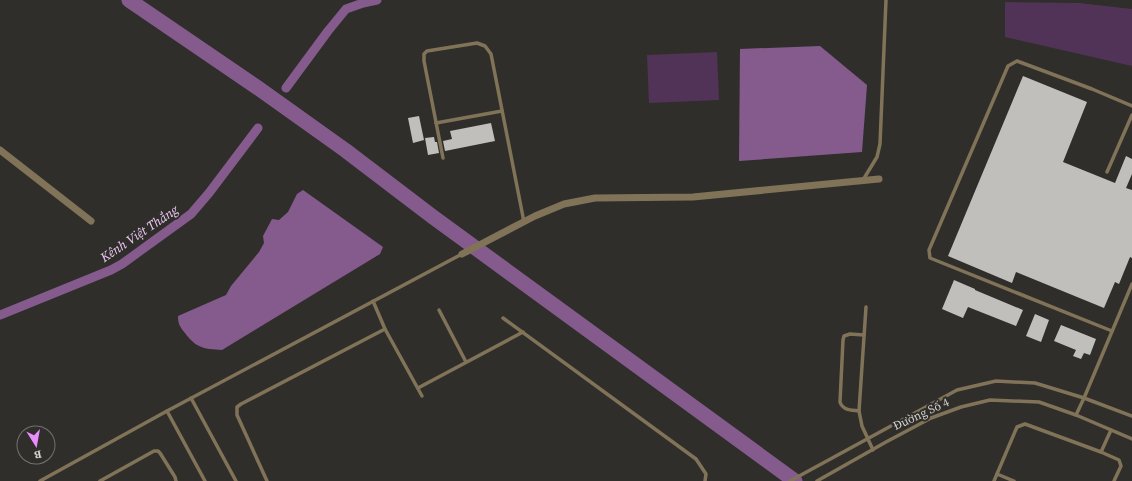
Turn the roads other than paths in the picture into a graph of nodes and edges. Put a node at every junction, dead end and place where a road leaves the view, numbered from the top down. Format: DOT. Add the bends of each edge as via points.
graph roads {
  1 [pos="886,0"];
  2 [pos="1132,106"];
  3 [pos="502,111"];
  4 [pos="1132,115"];
  5 [pos="436,123"];
  6 [pos="0,150"];
  7 [pos="443,158"];
  8 [pos="1107,172"];
  9 [pos="879,179"];
  10 [pos="862,180"];
  11 [pos="91,221"];
  12 [pos="524,222"];
  13 [pos="462,254"];
  14 [pos="1132,284"];
  15 [pos="373,301"];
  16 [pos="866,307"];
  17 [pos="439,310"];
  18 [pos="504,318"];
  19 [pos="385,329"];
  20 [pos="1112,331"];
  21 [pos="523,332"];
  22 [pos="864,336"];
  23 [pos="466,362"];
  24 [pos="418,388"];
  25 [pos="422,396"];
  26 [pos="191,398"];
  27 [pos="1084,398"];
  28 [pos="167,411"];
  29 [pos="859,411"];
  30 [pos="1076,415"];
  31 [pos="1132,416"];
  32 [pos="1111,430"];
  33 [pos="867,438"];
  34 [pos="1132,439"];
  35 [pos="873,450"];
  36 [pos="1101,452"];
  37 [pos="997,474"];
  38 [pos="40,481"];
  39 [pos="100,481"];
  40 [pos="176,481"];
  41 [pos="205,481"];
  42 [pos="236,481"];
  43 [pos="267,481"];
  44 [pos="705,481"];
  45 [pos="790,481"];
  46 [pos="818,481"];
  47 [pos="994,481"];
  48 [pos="1014,481"];
  49 [pos="1114,481"];
  1 -- 10 [label="lane" via="880,144 877,157"];
  2 -- 20 [label="lane" via="1017,61 1008,66 929,250 930,258"];
  3 -- 5 [label="lane"];
  3 -- 5 [label="lane" via="491,54 485,46 477,43 427,51 424,54 424,61"];
  3 -- 12 [label="lane"];
  4 -- 8 [label="lane"];
  5 -- 7 [label="lane"];
  6 -- 11 [label="street"];
  9 -- 10 [label="street"];
  10 -- 12 [label="street" via="693,197 595,198 564,204"];
  12 -- 13 [label="street"];
  13 -- 15 [label="lane"];
  14 -- 20 [label="lane"];
  15 -- 19 [label="lane"];
  15 -- 26 [label="lane"];
  16 -- 22 [label="lane"];
  17 -- 23 [label="lane"];
  18 -- 21 [label="lane"];
  19 -- 24 [label="lane"];
  19 -- 43 [label="lane" via="237,407 237,415"];
  20 -- 27 [label="lane"];
  21 -- 23 [label="lane"];
  21 -- 44 [label="lane" via="696,459 706,474"];
  22 -- 29 [label="lane"];
  22 -- 29 [label="lane" via="850,334 844,336 843,340 840,402 846,409"];
  23 -- 24 [label="lane"];
  24 -- 25 [label="lane"];
  26 -- 28 [label="lane"];
  26 -- 42 [label="lane"];
  27 -- 30 [label="lane"];
  27 -- 31 [label="lane"];
  27 -- 33 [label="lane" via="1034,383 996,381 957,390"];
  28 -- 38 [label="lane"];
  28 -- 41 [label="lane"];
  29 -- 33 [label="lane"];
  30 -- 32 [label="lane, Đường Số 4"];
  30 -- 35 [label="lane, Đường Số 4" via="1039,402 990,400 931,418"];
  32 -- 34 [label="lane, Đường Số 4"];
  32 -- 36 [label="lane"];
  33 -- 35 [label="lane"];
  33 -- 45 [label="lane"];
  35 -- 46 [label="lane, Đường Số 4"];
  36 -- 37 [label="lane" via="1025,424 1017,426"];
  36 -- 49 [label="lane" via="1119,460 1121,466"];
  37 -- 47 [label="lane"];
  37 -- 48 [label="lane"];
  39 -- 40 [label="lane" via="158,451"];
}
